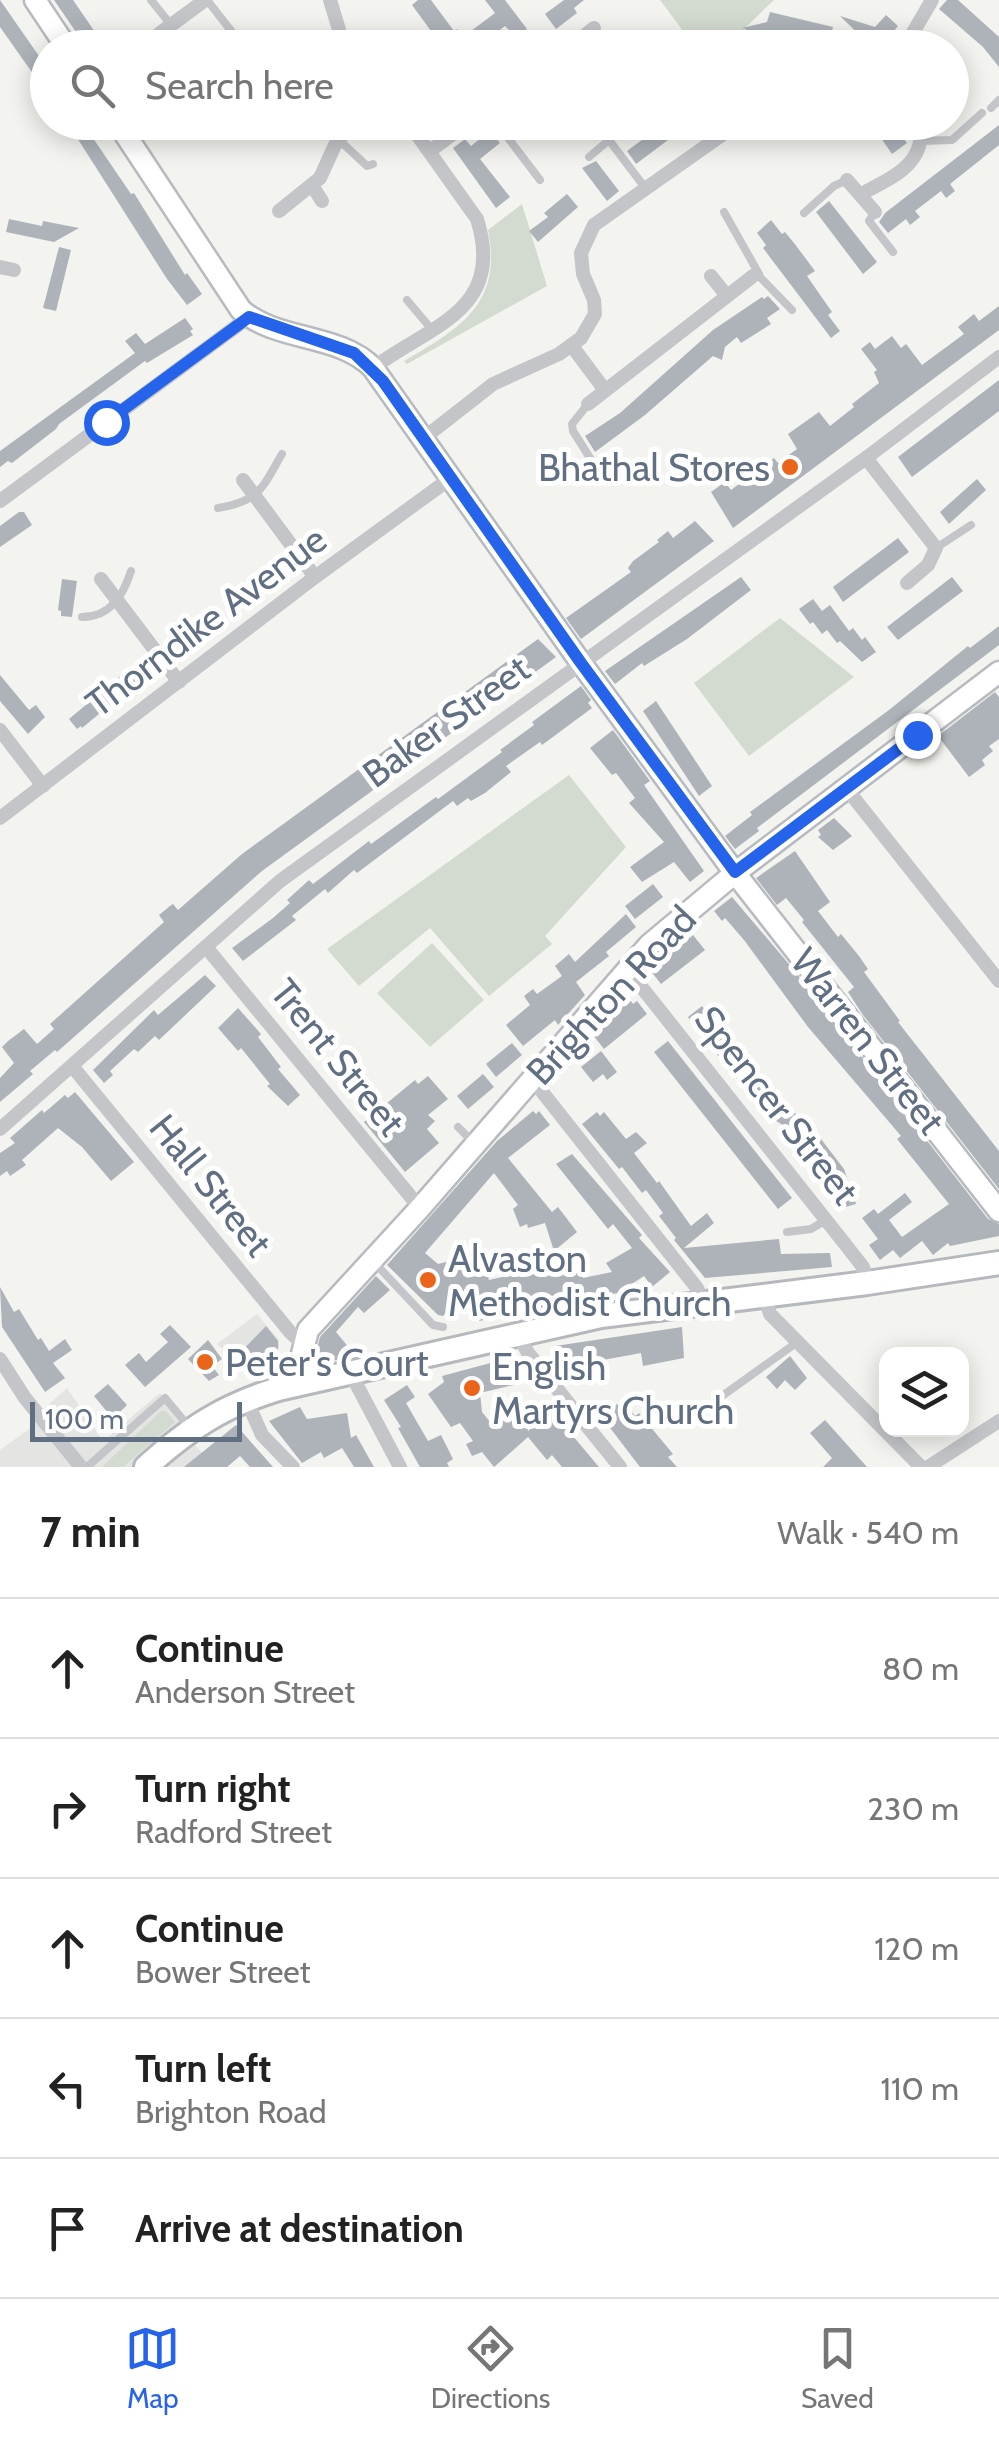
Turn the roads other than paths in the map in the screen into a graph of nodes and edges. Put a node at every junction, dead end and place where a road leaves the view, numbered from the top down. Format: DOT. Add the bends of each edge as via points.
graph roads {
  1 [pos="35,0"];
  2 [pos="151,0"];
  3 [pos="206,0"];
  4 [pos="330,0"];
  5 [pos="932,0"];
  6 [pos="594,28"];
  7 [pos="165,29"];
  8 [pos="55,30"];
  9 [pos="230,30"];
  10 [pos="339,30"];
  11 [pos="592,30"];
  12 [pos="917,30"];
  13 [pos="999,100"];
  14 [pos="969,126"];
  15 [pos="129,140"];
  16 [pos="338,140"];
  17 [pos="339,140"];
  18 [pos="421,140"];
  19 [pos="446,140"];
  20 [pos="510,140"];
  21 [pos="706,140"];
  22 [pos="713,140"];
  23 [pos="921,140"];
  24 [pos="952,140"];
  25 [pos="709,144"];
  26 [pos="430,152"];
  27 [pos="589,157"];
  28 [pos="373,164"];
  29 [pos="540,180"];
  30 [pos="847,180"];
  31 [pos="312,187"];
  32 [pos="646,189"];
  33 [pos="861,194"];
  34 [pos="322,201"];
  35 [pos="279,210"];
  36 [pos="724,212"];
  37 [pos="874,212"];
  38 [pos="804,213"];
  39 [pos="893,252"];
  40 [pos="756,275"];
  41 [pos="712,276"];
  42 [pos="727,296"];
  43 [pos="407,300"];
  44 [pos="792,310"];
  45 [pos="249,317"];
  46 [pos="433,331"];
  47 [pos="572,346"];
  48 [pos="999,357"];
  49 [pos="373,368"];
  50 [pos="604,389"];
  51 [pos="588,404"];
  52 [pos="424,438"];
  53 [pos="282,454"];
  54 [pos="866,458"];
  55 [pos="598,470"];
  56 [pos="451,478"];
  57 [pos="243,480"];
  58 [pos="255,497"];
  59 [pos="0,501"];
  60 [pos="218,508"];
  61 [pos="972,525"];
  62 [pos="936,548"];
  63 [pos="132,571"];
  64 [pos="316,577"];
  65 [pos="101,579"];
  66 [pos="906,583"];
  67 [pos="118,601"];
  68 [pos="82,617"];
  69 [pos="581,663"];
  70 [pos="999,672"];
  71 [pos="179,682"];
  72 [pos="0,730"];
  73 [pos="43,786"];
  74 [pos="846,788"];
  75 [pos="0,818"];
  76 [pos="735,872"];
  77 [pos="206,947"];
  78 [pos="628,970"];
  79 [pos="999,981"];
  80 [pos="72,1066"];
  81 [pos="532,1079"];
  82 [pos="1,1126"];
  83 [pos="458,1128"];
  84 [pos="474,1144"];
  85 [pos="420,1208"];
  86 [pos="999,1211"];
  87 [pos="826,1220"];
  88 [pos="787,1232"];
  89 [pos="372,1260"];
  90 [pos="999,1263"];
  91 [pos="867,1283"];
  92 [pos="764,1294"];
  93 [pos="703,1302"];
  94 [pos="442,1327"];
  95 [pos="517,1334"];
  96 [pos="799,1341"];
  97 [pos="302,1343"];
  98 [pos="0,1359"];
  99 [pos="351,1374"];
  100 [pos="307,1382"];
  101 [pos="246,1399"];
  102 [pos="715,1401"];
  103 [pos="999,1421"];
  104 [pos="190,1428"];
  105 [pos="157,1464"];
  106 [pos="84,1467"];
  107 [pos="293,1467"];
  108 [pos="400,1467"];
  109 [pos="620,1467"];
  110 [pos="924,1467"];
  1 -- 8 [label="street"];
  2 -- 7 [label="lane"];
  3 -- 7 [label="street"];
  3 -- 9 [label="lane"];
  4 -- 10 [label="street"];
  5 -- 12 [label="street"];
  6 -- 11 [label="street"];
  13 -- 14 [label="lane"];
  15 -- 45 [label="street"];
  16 -- 31 [label="street"];
  17 -- 28 [label="lane" via="366,166"];
  18 -- 26 [label="street"];
  19 -- 26 [label="street"];
  20 -- 29 [label="lane"];
  21 -- 25 [label="lane"];
  22 -- 25 [label="street"];
  23 -- 24 [label="lane"];
  23 -- 33 [label="street" via="903,170"];
  25 -- 32 [label="street"];
  26 -- 46 [label="street" via="477,219 484,259 470,299"];
  27 -- 32 [label="lane" via="610,140"];
  30 -- 33 [label="street"];
  30 -- 38 [label="lane"];
  31 -- 34 [label="street"];
  31 -- 35 [label="street"];
  32 -- 47 [label="street" via="594,225 584,243 583,274 595,314"];
  33 -- 37 [label="street"];
  36 -- 40 [label="lane"];
  37 -- 39 [label="lane" via="869,221"];
  40 -- 42 [label="street"];
  40 -- 44 [label="lane"];
  41 -- 42 [label="street"];
  42 -- 50 [label="street"];
  43 -- 46 [label="lane"];
  45 -- 49 [label="street" via="350,351"];
  45 -- 59 [label="street"];
  46 -- 49 [label="street"];
  47 -- 50 [label="street"];
  47 -- 52 [label="street" via="493,384"];
  48 -- 54 [label="street, Baker Street"];
  49 -- 52 [label="street, Warren Street"];
  50 -- 51 [label="street"];
  51 -- 55 [label="lane" via="573,431"];
  52 -- 56 [label="street, Warren Street"];
  53 -- 58 [label="lane"];
  54 -- 62 [label="street"];
  54 -- 69 [label="street, Baker Street"];
  56 -- 64 [label="street, Thorndike Avenue"];
  56 -- 69 [label="street, Warren Street"];
  57 -- 58 [label="street"];
  58 -- 60 [label="lane"];
  58 -- 64 [label="street"];
  61 -- 62 [label="lane"];
  62 -- 66 [label="street"];
  63 -- 67 [label="lane"];
  64 -- 71 [label="street, Thorndike Avenue"];
  65 -- 67 [label="street"];
  67 -- 68 [label="lane" via="98,617"];
  67 -- 71 [label="street"];
  69 -- 76 [label="street, Warren Street"];
  69 -- 77 [label="street, Baker Street" via="280,881"];
  70 -- 74 [label="street, Brighton Road"];
  71 -- 73 [label="street, Thorndike Avenue"];
  72 -- 73 [label="street"];
  73 -- 75 [label="street, Thorndike Avenue"];
  74 -- 76 [label="street, Brighton Road"];
  74 -- 79 [label="street"];
  76 -- 78 [label="street, Brighton Road"];
  76 -- 86 [label="street, Warren Street"];
  77 -- 80 [label="street, Baker Street"];
  77 -- 85 [label="street, Trent Street"];
  78 -- 81 [label="street, Brighton Road"];
  78 -- 87 [label="street, Spencer Street"];
  80 -- 82 [label="street, Baker Street"];
  80 -- 97 [label="street, Hall Street"];
  81 -- 84 [label="street, Brighton Road"];
  81 -- 93 [label="street"];
  83 -- 84 [label="lane"];
  84 -- 85 [label="street, Brighton Road"];
  85 -- 89 [label="street, Brighton Road"];
  87 -- 88 [label="lane"];
  87 -- 91 [label="street, Spencer Street" via="863,1267"];
  89 -- 94 [label="lane"];
  89 -- 97 [label="street, Brighton Road"];
  90 -- 91 [label="main road"];
  91 -- 92 [label="main road"];
  92 -- 93 [label="main road"];
  92 -- 96 [label="street" via="770,1314"];
  93 -- 95 [label="main road"];
  95 -- 99 [label="main road"];
  95 -- 109 [label="street"];
  96 -- 102 [label="lane"];
  96 -- 110 [label="street"];
  97 -- 100 [label="street"];
  98 -- 106 [label="street"];
  99 -- 100 [label="main road"];
  99 -- 108 [label="street"];
  100 -- 101 [label="main road"];
  101 -- 104 [label="main road"];
  101 -- 107 [label="street" via="262,1435"];
  103 -- 110 [label="street"];
  104 -- 105 [label="main road"];
  104 -- 106 [label="lane" via="165,1398"];
}
